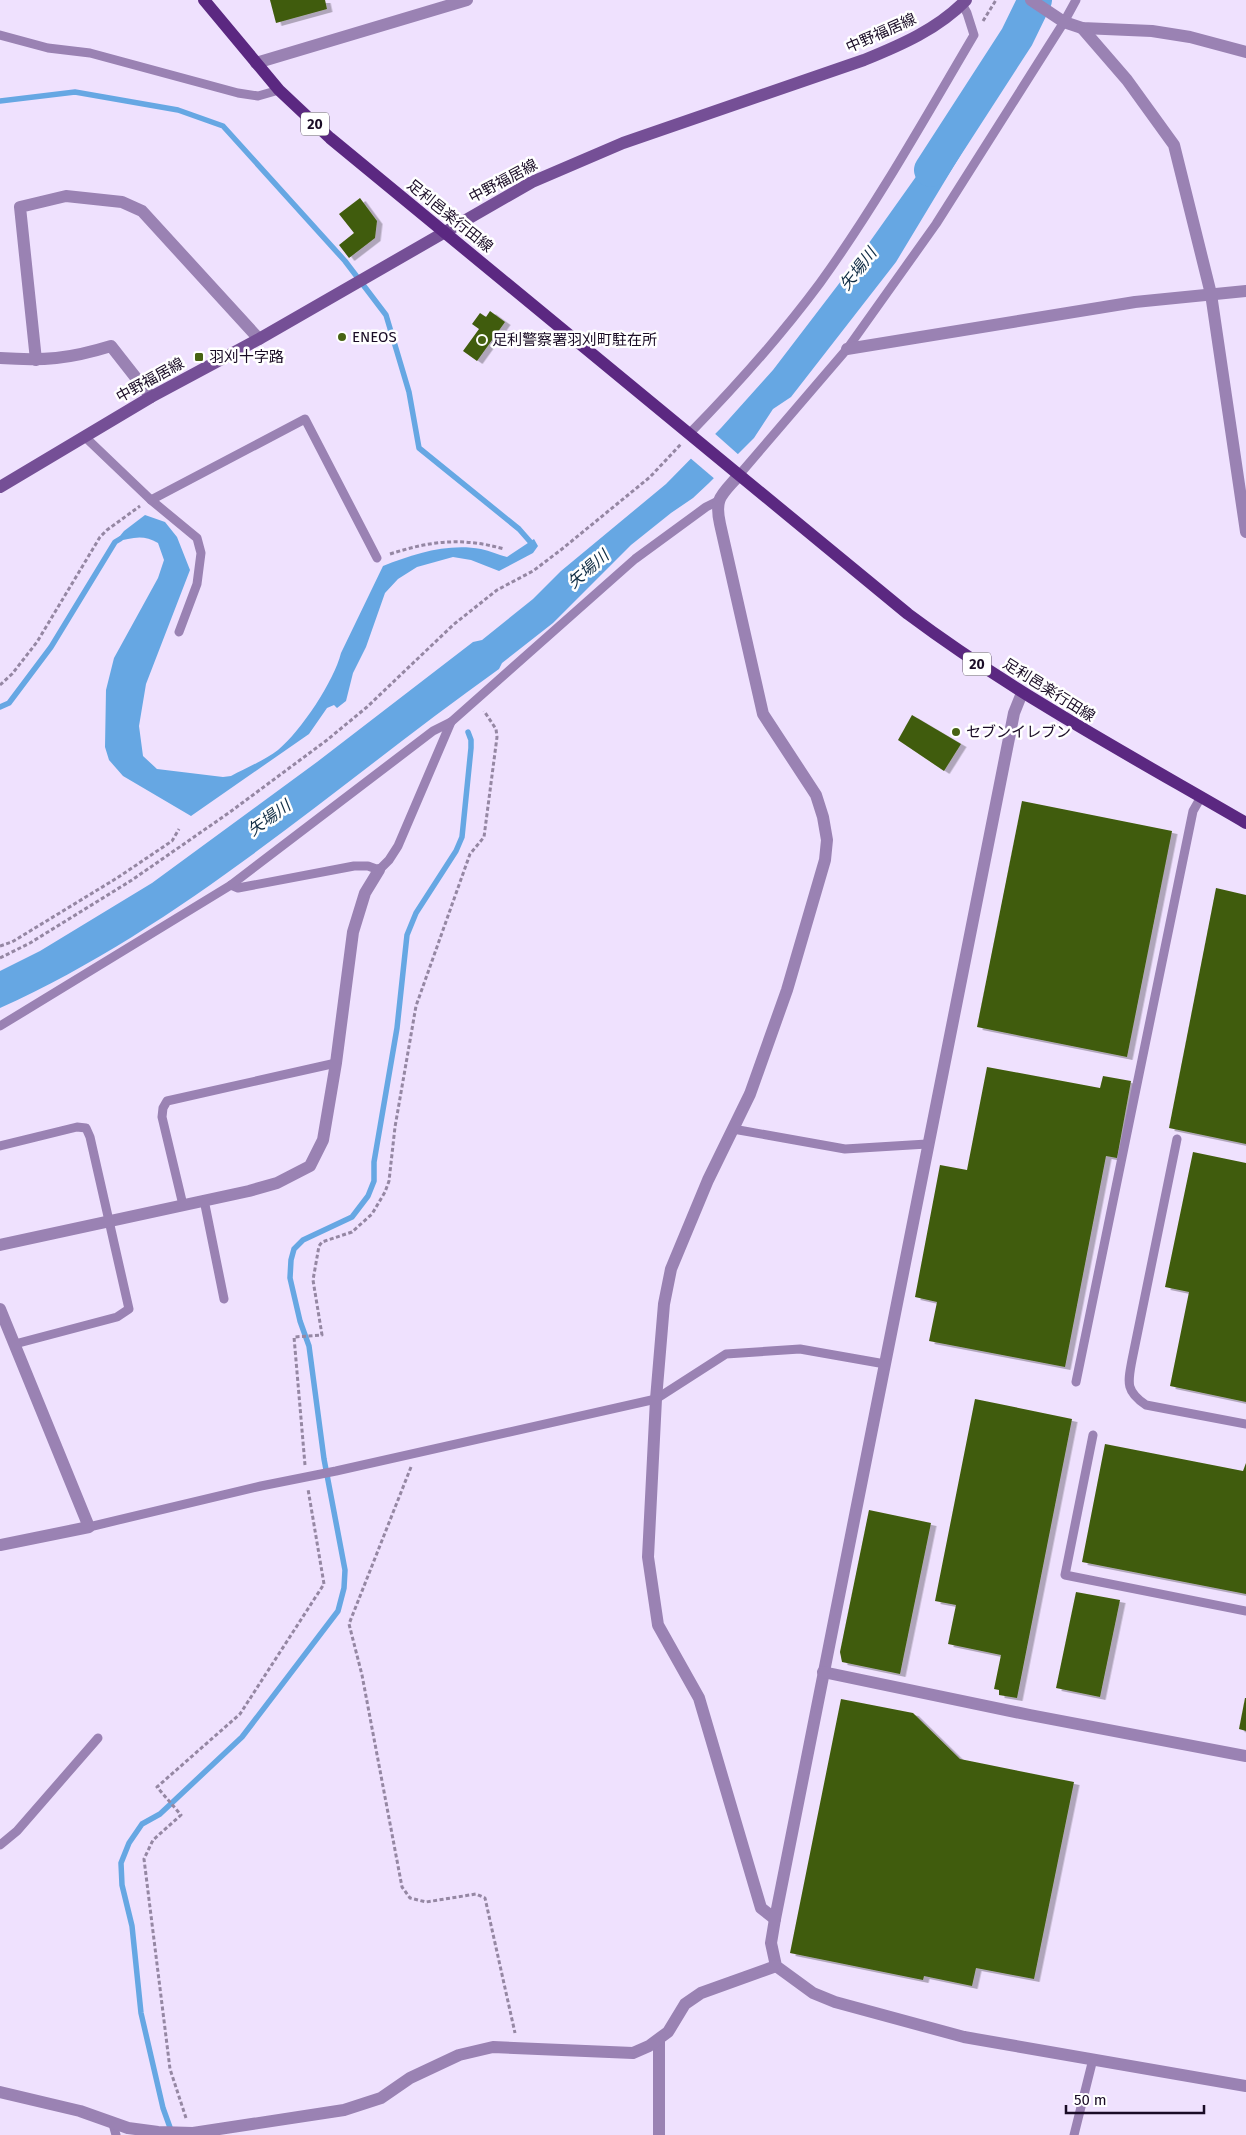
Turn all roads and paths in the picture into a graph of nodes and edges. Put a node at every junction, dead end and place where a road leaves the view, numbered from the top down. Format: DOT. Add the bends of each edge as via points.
graph roads {
  1 [pos="204,0"];
  2 [pos="466,0"];
  3 [pos="996,0"];
  4 [pos="1030,0"];
  5 [pos="1076,0"];
  6 [pos="964,2"];
  7 [pos="1060,19"];
  8 [pos="1082,28"];
  9 [pos="0,34"];
  10 [pos="974,35"];
  11 [pos="1246,52"];
  12 [pos="256,63"];
  13 [pos="279,90"];
  14 [pos="444,231"];
  15 [pos="1246,291"];
  16 [pos="1211,294"];
  17 [pos="259,340"];
  18 [pos="847,349"];
  19 [pos="0,358"];
  20 [pos="36,360"];
  21 [pos="151,397"];
  22 [pos="84,436"];
  23 [pos="688,438"];
  24 [pos="736,473"];
  25 [pos="0,487"];
  26 [pos="151,500"];
  27 [pos="718,501"];
  28 [pos="1246,532"];
  29 [pos="504,549"];
  30 [pos="377,558"];
  31 [pos="179,632"];
  32 [pos="0,685"];
  33 [pos="1022,693"];
  34 [pos="476,699"];
  35 [pos="451,722"];
  36 [pos="1201,797"];
  37 [pos="1246,823"];
  38 [pos="178,829"];
  39 [pos="379,870"];
  40 [pos="231,885"];
  41 [pos="0,946"];
  42 [pos="0,958"];
  43 [pos="0,1026"];
  44 [pos="336,1063"];
  45 [pos="733,1129"];
  46 [pos="1177,1139"];
  47 [pos="927,1144"];
  48 [pos="0,1146"];
  49 [pos="204,1200"];
  50 [pos="183,1205"];
  51 [pos="108,1221"];
  52 [pos="0,1245"];
  53 [pos="224,1299"];
  54 [pos="0,1309"];
  55 [pos="15,1344"];
  56 [pos="885,1364"];
  57 [pos="1076,1382"];
  58 [pos="656,1399"];
  59 [pos="1246,1424"];
  60 [pos="1093,1435"];
  61 [pos="425,1450"];
  62 [pos="309,1471"];
  63 [pos="308,1487"];
  64 [pos="90,1527"];
  65 [pos="0,1545"];
  66 [pos="1246,1611"];
  67 [pos="823,1672"];
  68 [pos="98,1738"];
  69 [pos="1246,1756"];
  70 [pos="0,1845"];
  71 [pos="775,1919"];
  72 [pos="776,1966"];
  73 [pos="659,2040"];
  74 [pos="518,2048"];
  75 [pos="1093,2059"];
  76 [pos="1246,2086"];
  77 [pos="0,2092"];
  78 [pos="186,2127"];
  79 [pos="114,2129"];
  80 [pos="659,2135"];
  81 [pos="1074,2135"];
  1 -- 12 [label="main road, 足利邑楽行田線 / 20"];
  2 -- 12 [label="street"];
  3 -- 10 [label="path"];
  4 -- 7 [label="street"];
  5 -- 7 [label="lane"];
  6 -- 10 [label="lane"];
  6 -- 14 [label="main road, 中野福居線" via="926,32 898,47 576,162 532,182"];
  7 -- 8 [label="street"];
  7 -- 18 [label="lane" via="936,224"];
  8 -- 11 [label="street" via="1152,31"];
  8 -- 16 [label="street" via="1127,80 1174,145"];
  9 -- 13 [label="lane" via="238,93 258,96"];
  10 -- 23 [label="lane" via="872,206 820,282 742,380"];
  12 -- 13 [label="main road, 足利邑楽行田線 / 20"];
  13 -- 14 [label="main road, 足利邑楽行田線 / 20" via="330,138"];
  14 -- 17 [label="main road, 中野福居線"];
  14 -- 23 [label="main road, 足利邑楽行田線 / 20"];
  15 -- 16 [label="street"];
  16 -- 18 [label="street" via="1135,302"];
  16 -- 28 [label="street"];
  17 -- 20 [label="street" via="142,211 122,202 66,196 20,207"];
  17 -- 21 [label="main road, 中野福居線"];
  18 -- 24 [label="lane"];
  19 -- 20 [label="street"];
  20 -- 21 [label="street" via="85,354 111,346"];
  21 -- 22 [label="main road, 中野福居線"];
  22 -- 25 [label="main road, 中野福居線"];
  22 -- 26 [label="lane"];
  23 -- 24 [label="main road, 20"];
  23 -- 42 [label="path" via="650,477 562,549 533,571 497,590 453,625 367,708 327,740 132,880"];
  24 -- 27 [label="street"];
  24 -- 33 [label="main road, 足利邑楽行田線 / 20" via="908,614"];
  26 -- 30 [label="lane" via="305,419"];
  26 -- 31 [label="lane" via="197,538 201,553 197,584"];
  26 -- 32 [label="path" via="100,537 37,642"];
  27 -- 34 [label="lane" via="635,559"];
  27 -- 45 [label="street" via="717,511 763,714 816,795 827,840 825,860 787,990 750,1094"];
  29 -- 30 [label="path" via="468,541 443,542 414,546"];
  33 -- 36 [label="main road, 足利邑楽行田線 / 20"];
  33 -- 47 [label="street" via="1014,713"];
  34 -- 35 [label="lane"];
  34 -- 62 [label="path" via="496,729 497,737 484,837 470,854 416,1006 394,1128 389,1181 372,1214 352,1232 322,1242 319,1246 314,1280 322,1335 294,1337"];
  35 -- 39 [label="lane" via="398,846"];
  35 -- 40 [label="lane" via="433,730"];
  36 -- 37 [label="main road, 足利邑楽行田線 / 20"];
  36 -- 57 [label="lane" via="1193,811"];
  38 -- 41 [label="path" via="172,841 117,878 12,942"];
  39 -- 40 [label="lane" via="354,866 238,888"];
  39 -- 44 [label="street" via="365,893 353,932"];
  40 -- 43 [label="lane"];
  44 -- 49 [label="street" via="323,1140 310,1166 277,1183"];
  44 -- 50 [label="lane" via="167,1101 162,1117"];
  45 -- 47 [label="lane" via="846,1149"];
  45 -- 58 [label="street" via="671,1269 664,1304"];
  46 -- 59 [label="lane" via="1131,1368 1130,1388 1134,1397 1146,1404"];
  47 -- 56 [label="street"];
  48 -- 51 [label="lane" via="77,1127 86,1128"];
  49 -- 50 [label="street"];
  49 -- 53 [label="lane"];
  50 -- 51 [label="street"];
  51 -- 52 [label="street"];
  51 -- 55 [label="lane" via="129,1309 117,1317"];
  54 -- 55 [label="street"];
  55 -- 64 [label="street"];
  56 -- 58 [label="lane" via="800,1348 726,1354"];
  56 -- 67 [label="street"];
  58 -- 61 [label="lane"];
  58 -- 71 [label="street" via="648,1557 658,1625 698,1698 761,1908"];
  60 -- 66 [label="lane" via="1065,1575"];
  61 -- 62 [label="lane" via="336,1471"];
  61 -- 74 [label="path" via="410,1469 349,1624 362,1675 402,1887 410,1898 426,1902 476,1894 485,1898"];
  62 -- 64 [label="lane"];
  63 -- 78 [label="path" via="324,1584 240,1714 157,1787 181,1815 153,1840 144,1859 170,2069"];
  64 -- 65 [label="street"];
  67 -- 69 [label="street"];
  67 -- 71 [label="street"];
  68 -- 70 [label="lane" via="17,1831"];
  71 -- 72 [label="street" via="772,1943"];
  72 -- 73 [label="street" via="701,1993 685,2004 668,2032"];
  72 -- 75 [label="street" via="813,1993 835,2002 964,2037"];
  73 -- 74 [label="street" via="633,2053"];
  73 -- 80 [label="street"];
  74 -- 78 [label="street" via="492,2047 459,2055 410,2078 381,2098 344,2110"];
  75 -- 76 [label="street"];
  75 -- 81 [label="lane"];
  77 -- 79 [label="street" via="80,2111"];
  78 -- 79 [label="street" via="158,2132"];
}
